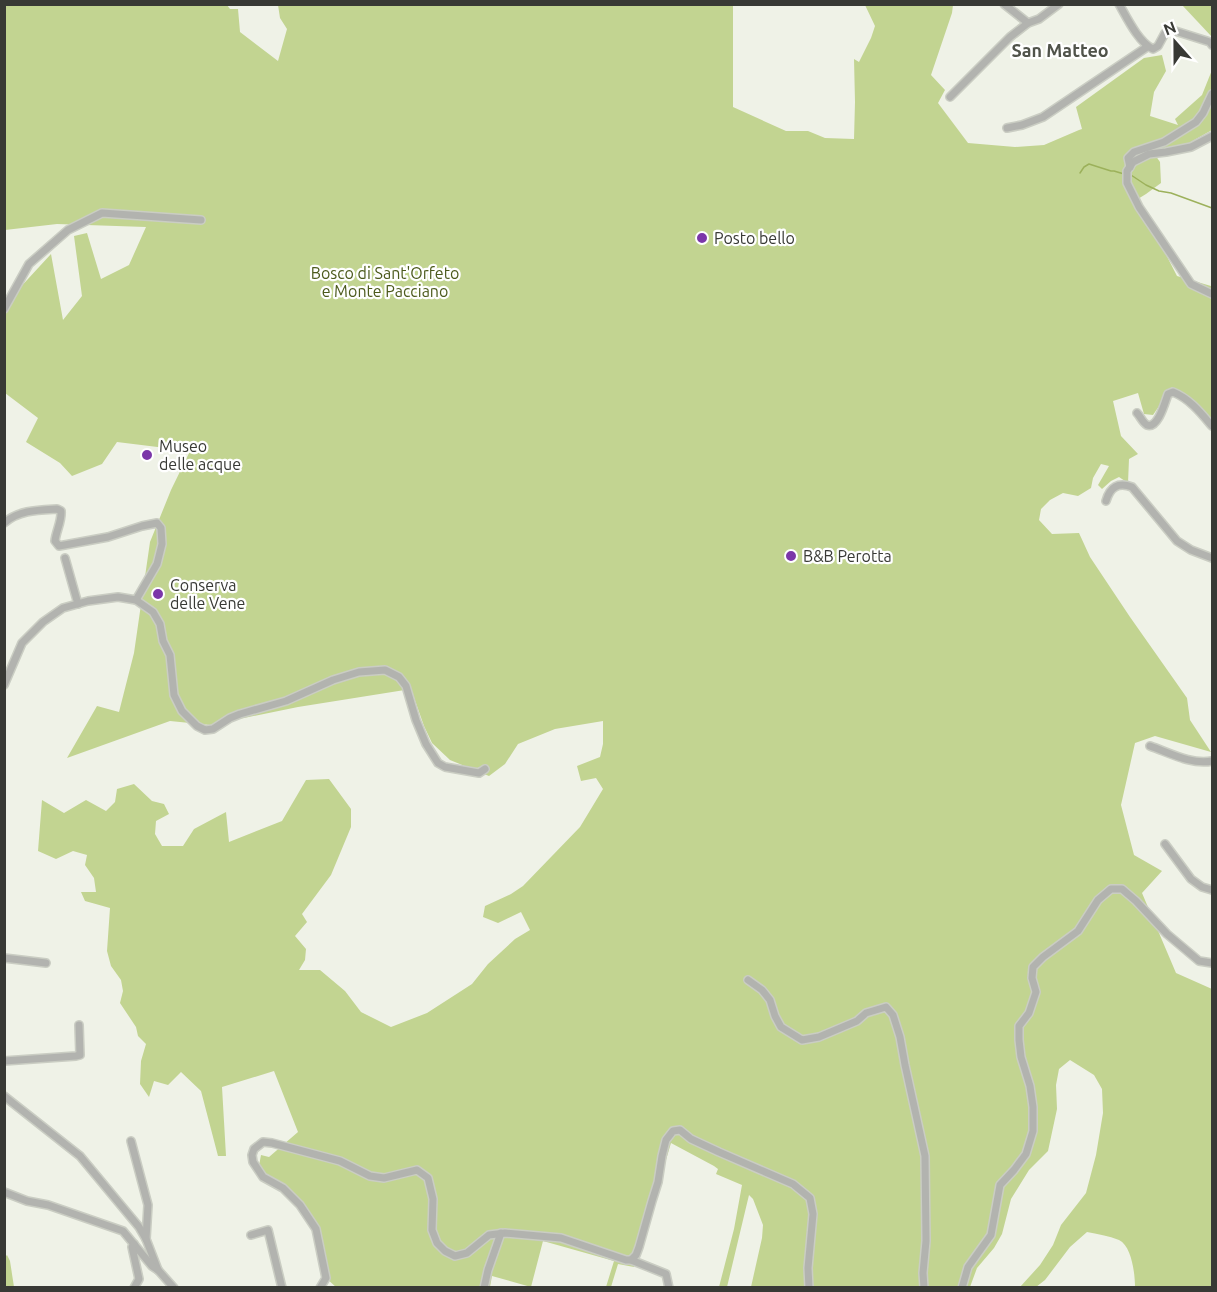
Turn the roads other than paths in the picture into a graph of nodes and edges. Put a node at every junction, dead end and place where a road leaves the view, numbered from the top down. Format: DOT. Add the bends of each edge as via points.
graph roads {
  1 [pos="1004,4"];
  2 [pos="1059,4"];
  3 [pos="1119,4"];
  4 [pos="1028,23"];
  5 [pos="1212,45"];
  6 [pos="1147,47"];
  7 [pos="1212,94"];
  8 [pos="950,97"];
  9 [pos="1007,128"];
  10 [pos="1212,136"];
  11 [pos="1130,167"];
  12 [pos="201,220"];
  13 [pos="1212,294"];
  14 [pos="4,309"];
  15 [pos="1137,413"];
  16 [pos="1212,426"];
  17 [pos="1106,501"];
  18 [pos="4,523"];
  19 [pos="64,558"];
  20 [pos="1212,558"];
  21 [pos="136,600"];
  22 [pos="78,604"];
  23 [pos="4,685"];
  24 [pos="1150,746"];
  25 [pos="1212,761"];
  26 [pos="485,769"];
  27 [pos="1165,844"];
  28 [pos="1212,890"];
  29 [pos="4,958"];
  30 [pos="46,963"];
  31 [pos="1212,963"];
  32 [pos="748,980"];
  33 [pos="79,1025"];
  34 [pos="4,1060"];
  35 [pos="4,1096"];
  36 [pos="131,1141"];
  37 [pos="4,1192"];
  38 [pos="501,1233"];
  39 [pos="251,1235"];
  40 [pos="146,1239"];
  41 [pos="134,1244"];
  42 [pos="632,1260"];
  43 [pos="158,1270"];
  44 [pos="134,1287"];
  45 [pos="174,1287"];
  46 [pos="282,1287"];
  47 [pos="320,1287"];
  48 [pos="484,1287"];
  49 [pos="669,1287"];
  50 [pos="809,1287"];
  51 [pos="924,1287"];
  52 [pos="962,1287"];
  1 -- 4 [label="street"];
  2 -- 4 [label="street"];
  3 -- 6 [label="street"];
  4 -- 8 [label="street"];
  5 -- 6 [label="street" via="1172,30 1165,33 1158,46"];
  6 -- 9 [label="street" via="1043,117"];
  7 -- 11 [label="street" via="1196,122 1164,142 1134,152 1128,158"];
  10 -- 11 [label="street" via="1191,147 1149,154"];
  11 -- 13 [label="street" via="1127,183 1139,207 1191,284"];
  12 -- 14 [label="street" via="102,213 68,230 29,264"];
  15 -- 16 [label="street" via="1146,424 1154,424 1168,394 1173,392 1198,409"];
  17 -- 20 [label="street" via="1118,485 1132,487 1177,541"];
  18 -- 21 [label="street" via="28,510 57,509 61,511 55,541 59,546 157,523 162,528 162,544 157,564"];
  19 -- 22 [label="street"];
  21 -- 22 [label="street" via="118,597"];
  21 -- 26 [label="street" via="153,612 160,624 170,655 174,695 182,711 205,730 333,680 385,670 406,686 416,720 438,763 479,773"];
  22 -- 23 [label="street" via="63,608 22,643"];
  24 -- 25 [label="street" via="1192,761"];
  27 -- 28 [label="street" via="1191,879"];
  29 -- 30 [label="street"];
  31 -- 52 [label="street" via="1199,961 1122,889 1112,889 1098,900 1078,931 1033,967 1036,992 1029,1013 1019,1026 1019,1040 1030,1086 1033,1131 1026,1154 1000,1185 991,1235 968,1267"];
  32 -- 51 [label="street" via="770,1000 781,1027 802,1040 819,1037 886,1007 892,1015 925,1156"];
  33 -- 34 [label="street" via="80,1055"];
  35 -- 40 [label="street" via="80,1156"];
  36 -- 40 [label="street" via="148,1205"];
  37 -- 41 [label="street" via="111,1226 123,1231"];
  38 -- 42 [label="street" via="561,1238"];
  38 -- 47 [label="street" via="489,1235 467,1253 455,1256 437,1243 432,1230 433,1199 428,1178 417,1170 384,1178 370,1176 340,1161 263,1142 254,1149 253,1162 263,1177 283,1188 300,1205 316,1229 326,1278"];
  38 -- 48 [label="street"];
  39 -- 46 [label="street" via="268,1230"];
  40 -- 43 [label="street"];
  41 -- 43 [label="street"];
  41 -- 44 [label="street" via="139,1279"];
  42 -- 49 [label="street" via="666,1274"];
  42 -- 50 [label="street" via="658,1182 666,1140 673,1131 680,1130 691,1139 793,1184 810,1198 813,1214"];
  43 -- 45 [label="street"];
}
